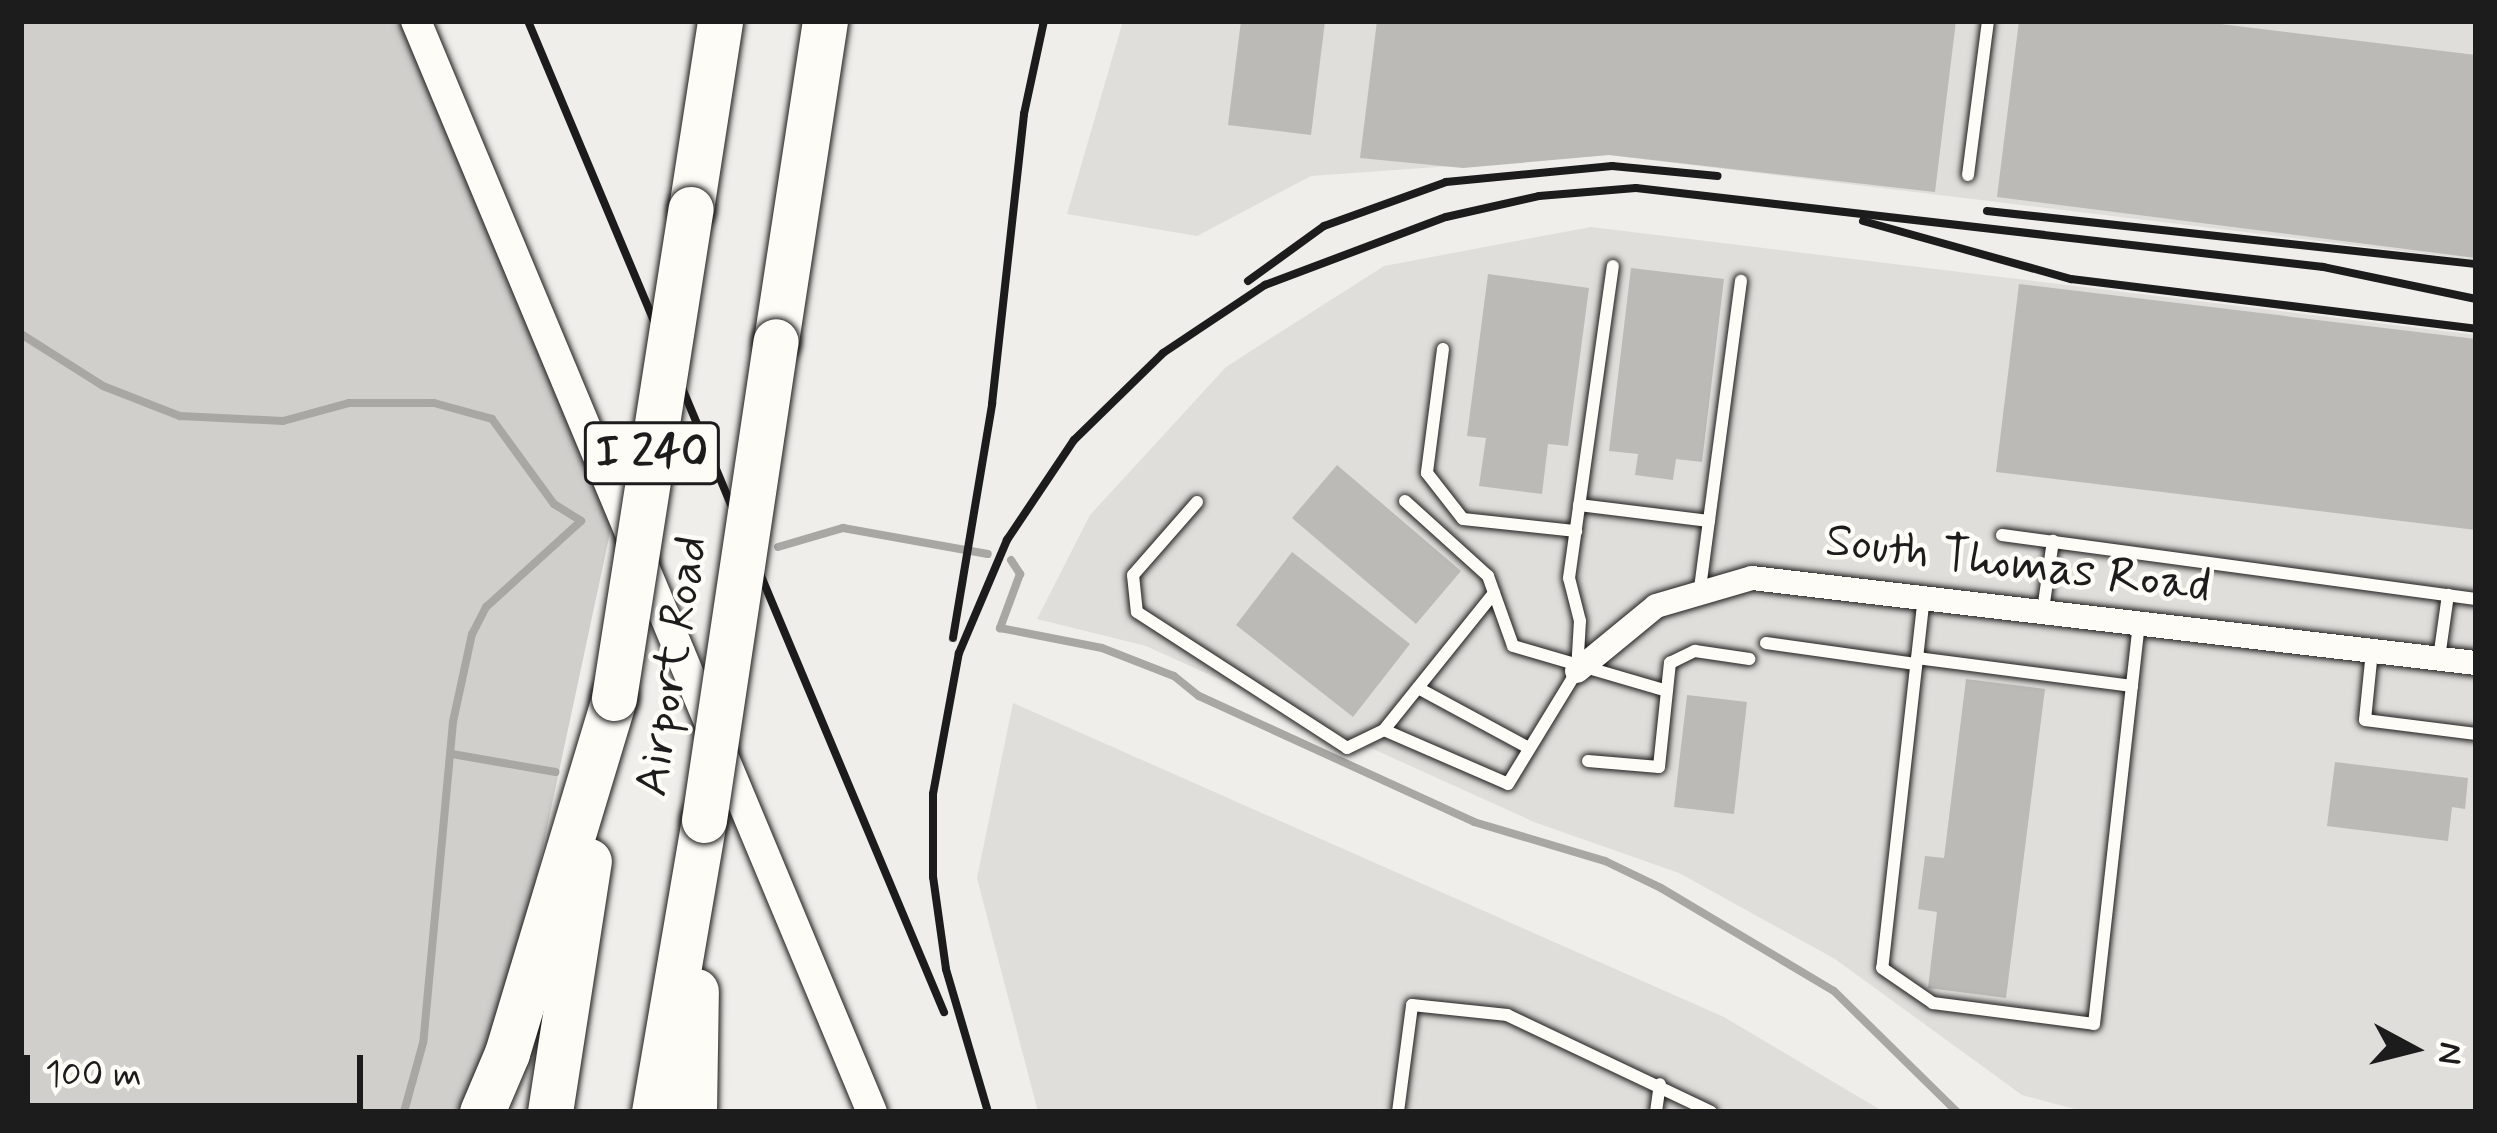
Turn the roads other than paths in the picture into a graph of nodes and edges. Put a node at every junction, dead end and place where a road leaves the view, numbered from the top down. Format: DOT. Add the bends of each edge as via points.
graph roads {
  1 [pos="416,21"];
  2 [pos="720,21"];
  3 [pos="825,21"];
  4 [pos="1988,21"];
  5 [pos="1968,175"];
  6 [pos="1612,266"];
  7 [pos="1741,281"];
  8 [pos="1443,349"];
  9 [pos="1405,501"];
  10 [pos="1196,502"];
  11 [pos="1580,505"];
  12 [pos="1709,521"];
  13 [pos="1576,531"];
  14 [pos="2002,535"];
  15 [pos="2053,542"];
  16 [pos="1700,587"];
  17 [pos="1494,593"];
  18 [pos="1924,595"];
  19 [pos="2448,595"];
  20 [pos="2476,599"];
  21 [pos="2043,610"];
  22 [pos="2139,622"];
  23 [pos="1766,643"];
  24 [pos="2373,650"];
  25 [pos="2439,658"];
  26 [pos="1749,659"];
  27 [pos="1917,661"];
  28 [pos="2476,663"];
  29 [pos="1577,670"];
  30 [pos="2132,686"];
  31 [pos="1418,688"];
  32 [pos="1667,691"];
  33 [pos="614,698"];
  34 [pos="1384,730"];
  35 [pos="2476,734"];
  36 [pos="1529,748"];
  37 [pos="1588,761"];
  38 [pos="693,903"];
  39 [pos="1660,1084"];
  40 [pos="482,1112"];
  41 [pos="550,1112"];
  42 [pos="654,1112"];
  43 [pos="694,1112"];
  44 [pos="872,1112"];
  45 [pos="1398,1112"];
  46 [pos="1656,1112"];
  47 [pos="1711,1112"];
  1 -- 44 [label="street"];
  2 -- 33 [label="highway, Airport Road / I 240, bridge"];
  3 -- 38 [label="highway, Airport Road / I 240, bridge"];
  4 -- 5 [label="lane"];
  6 -- 11 [label="lane"];
  7 -- 12 [label="lane"];
  8 -- 13 [label="lane" via="1427,473 1463,518"];
  9 -- 17 [label="lane" via="1488,576"];
  10 -- 34 [label="lane" via="1133,575 1137,612 1347,748"];
  11 -- 12 [label="lane"];
  11 -- 13 [label="lane"];
  12 -- 16 [label="lane"];
  13 -- 29 [label="lane" via="1569,578 1580,621"];
  14 -- 15 [label="lane"];
  15 -- 19 [label="lane"];
  15 -- 21 [label="lane"];
  16 -- 18 [label="street, South Thomas Road" via="1794,579"];
  16 -- 29 [label="street, South Thomas Road" via="1623,627"];
  17 -- 29 [label="lane" via="1513,646"];
  17 -- 31 [label="lane"];
  18 -- 21 [label="street, South Thomas Road"];
  18 -- 27 [label="lane"];
  19 -- 20 [label="lane"];
  19 -- 25 [label="lane"];
  21 -- 22 [label="street, South Thomas Road"];
  22 -- 24 [label="street, South Thomas Road"];
  22 -- 30 [label="lane"];
  23 -- 27 [label="lane"];
  24 -- 25 [label="street, South Thomas Road"];
  24 -- 35 [label="lane" via="2365,720"];
  25 -- 28 [label="street, South Thomas Road"];
  26 -- 32 [label="lane" via="1695,651 1670,663"];
  27 -- 30 [label="lane"];
  27 -- 30 [label="lane" via="1882,968 1933,1003 2094,1024"];
  29 -- 32 [label="lane"];
  29 -- 36 [label="lane"];
  31 -- 34 [label="lane"];
  31 -- 36 [label="lane"];
  32 -- 37 [label="lane" via="1659,767"];
  33 -- 40 [label="highway"];
  33 -- 41 [label="highway, Airport Road / I 240"];
  34 -- 36 [label="lane" via="1508,784"];
  38 -- 42 [label="highway, Airport Road / I 240"];
  38 -- 43 [label="highway"];
  39 -- 45 [label="lane" via="1507,1015 1412,1005"];
  39 -- 46 [label="lane"];
  39 -- 47 [label="lane"];
}
